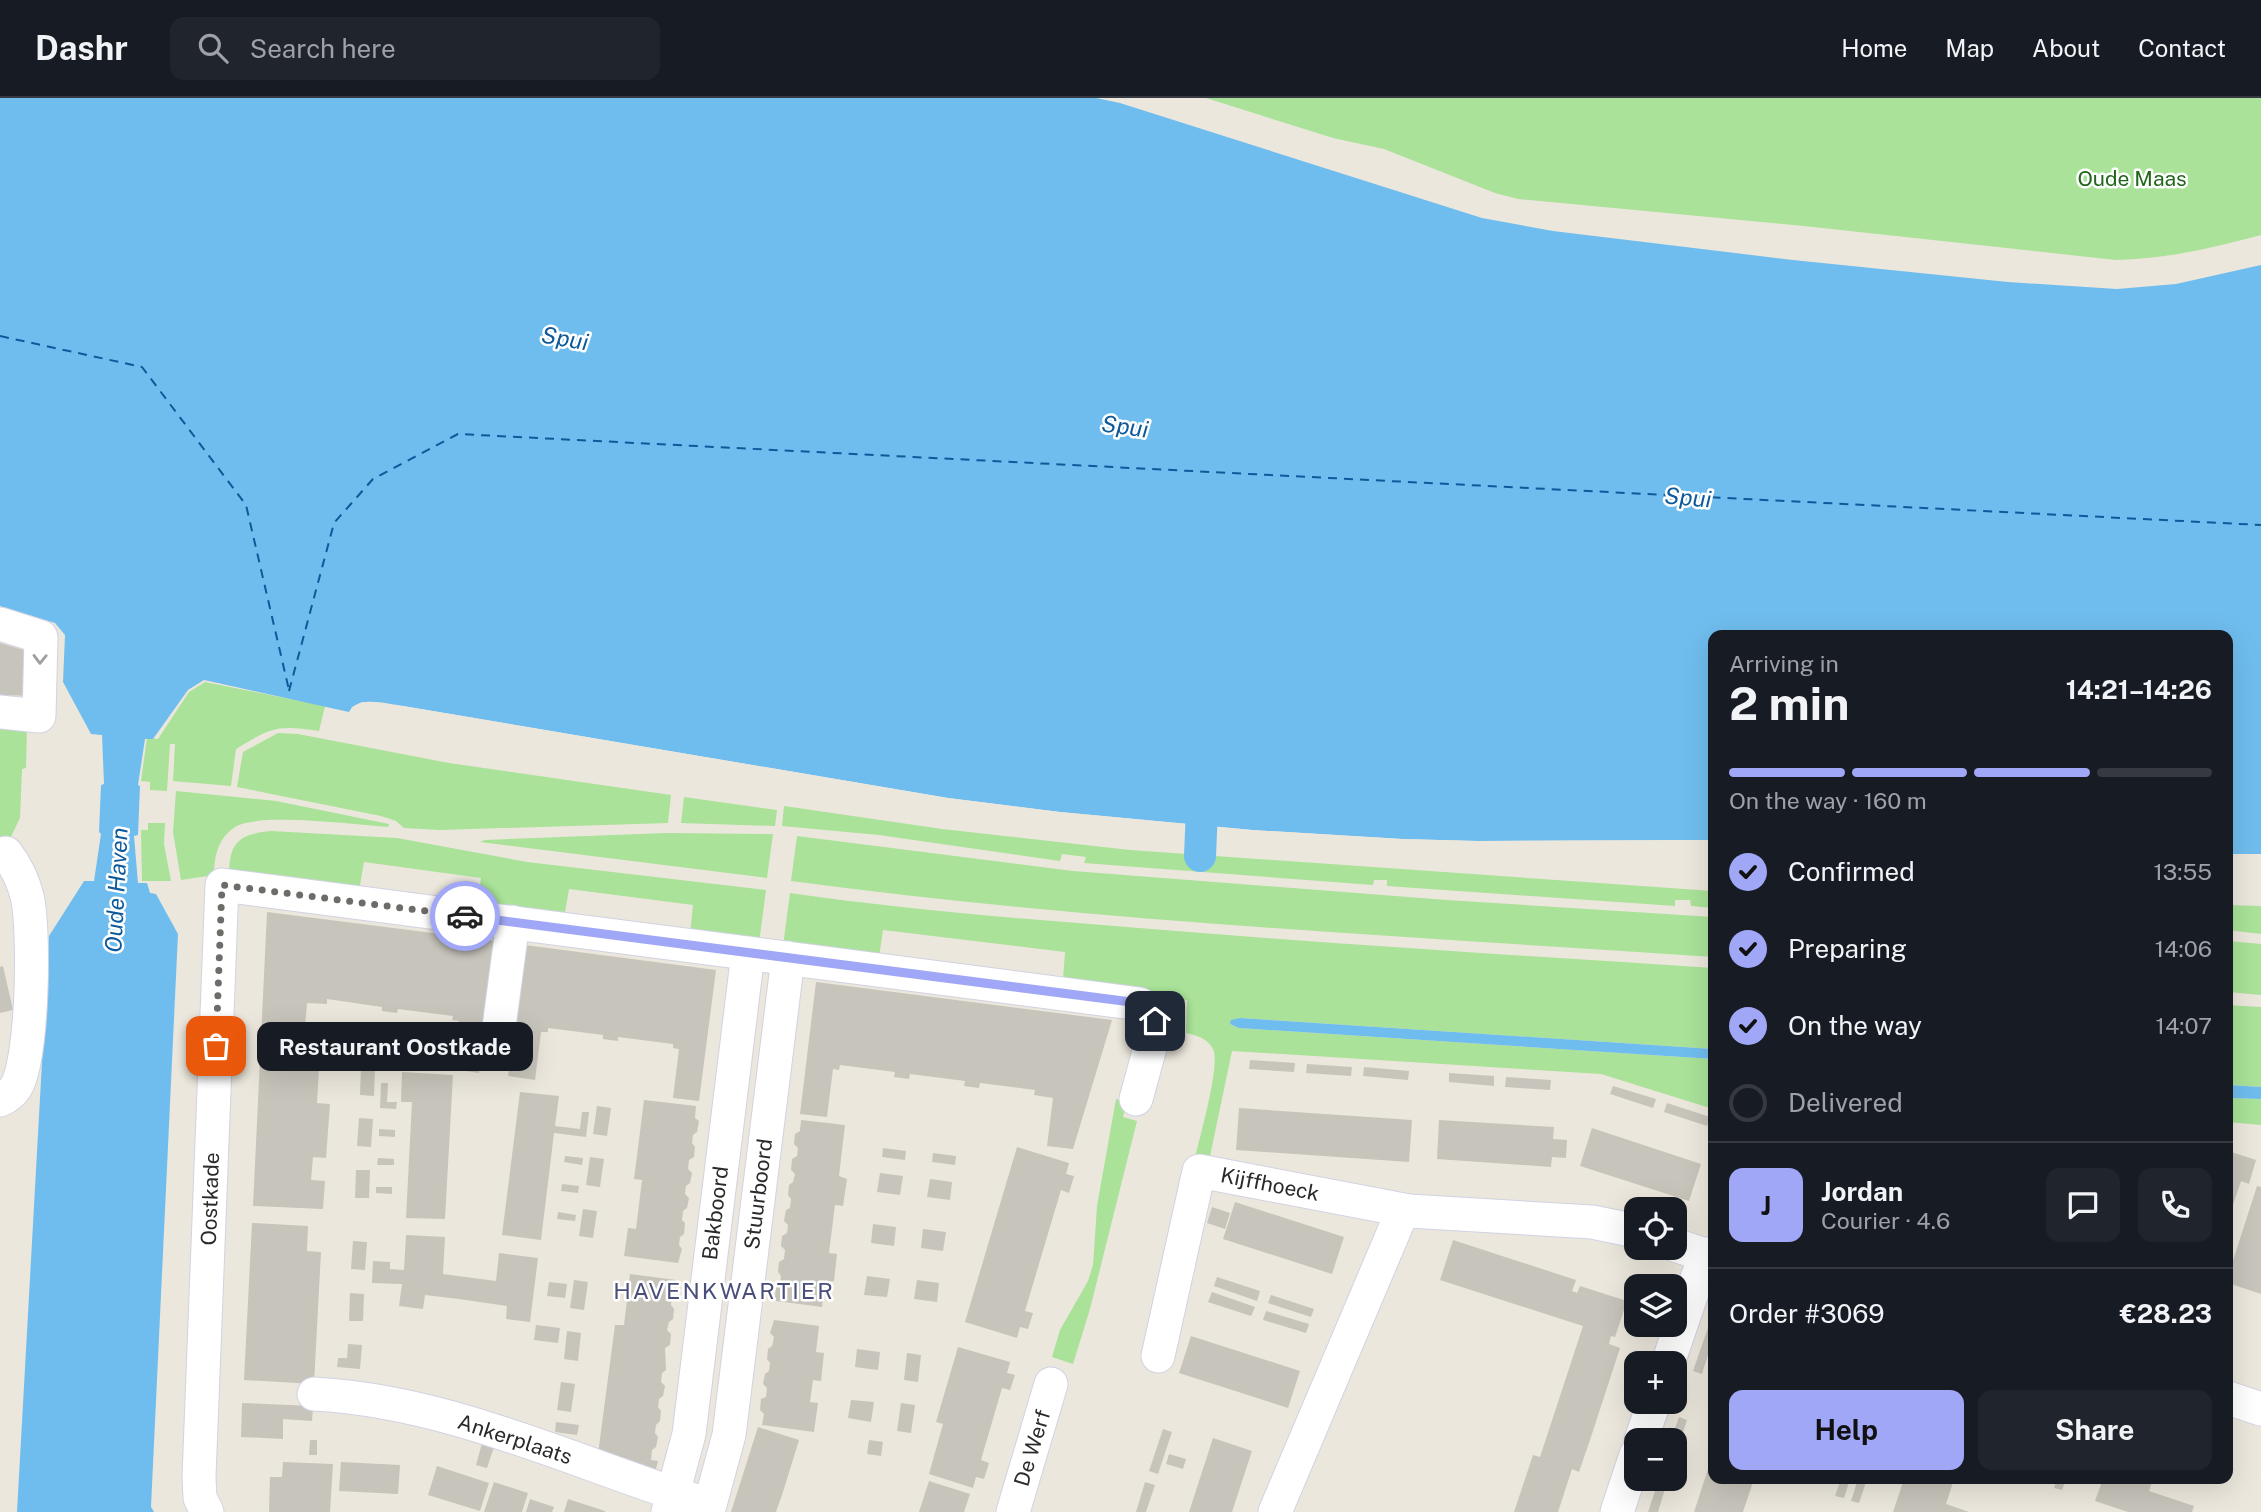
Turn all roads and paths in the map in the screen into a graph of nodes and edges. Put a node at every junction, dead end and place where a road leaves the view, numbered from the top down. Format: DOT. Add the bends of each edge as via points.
graph roads {
  1 [pos="0,624"];
  2 [pos="16,713"];
  3 [pos="6,853"];
  4 [pos="513,922"];
  5 [pos="748,953"];
  6 [pos="788,958"];
  7 [pos="498,1042"];
  8 [pos="733,1074"];
  9 [pos="772,1079"];
  10 [pos="1136,1099"];
  11 [pos="0,1100"];
  12 [pos="1403,1210"];
  13 [pos="1624,1229"];
  14 [pos="1698,1251"];
  15 [pos="704,1300"];
  16 [pos="744,1305"];
  17 [pos="1671,1351"];
  18 [pos="1158,1356"];
  19 [pos="1051,1384"];
  20 [pos="314,1394"];
  21 [pos="2233,1400"];
  22 [pos="2261,1409"];
  23 [pos="1624,1491"];
  24 [pos="671,1503"];
  25 [pos="709,1509"];
  26 [pos="207,1512"];
  27 [pos="1013,1512"];
  28 [pos="1276,1512"];
  29 [pos="1617,1512"];
  1 -- 2 [label="street, one-way" via="41,637 39,716"];
  3 -- 11 [label="street" via="22,879 32,934 23,1070 17,1087"];
  4 -- 5 [label="street"];
  4 -- 7 [label="street"];
  4 -- 26 [label="street, Oostkade" via="222,885 199,1477"];
  5 -- 6 [label="street"];
  5 -- 8 [label="street, Bakboord"];
  6 -- 9 [label="street, Stuurboord"];
  6 -- 10 [label="street" via="1139,1003 1154,1016 1155,1032"];
  8 -- 9 [label="street"];
  8 -- 15 [label="street, Bakboord"];
  9 -- 16 [label="street, Stuurboord"];
  12 -- 13 [label="street, Kijffhoeck" via="1592,1222"];
  12 -- 18 [label="street, Kijffhoeck" via="1199,1171"];
  12 -- 28 [label="street"];
  14 -- 17 [label="street"];
  15 -- 16 [label="street"];
  15 -- 24 [label="street, Bakboord" via="689,1434"];
  16 -- 25 [label="street, Stuurboord" via="729,1435"];
  19 -- 27 [label="street, De Werf"];
  20 -- 24 [label="street, Ankerplaats" via="379,1400 437,1414 553,1450"];
  21 -- 22 [label="street"];
  23 -- 29 [label="street"];
  24 -- 25 [label="street, Ankerplaats"];
}
